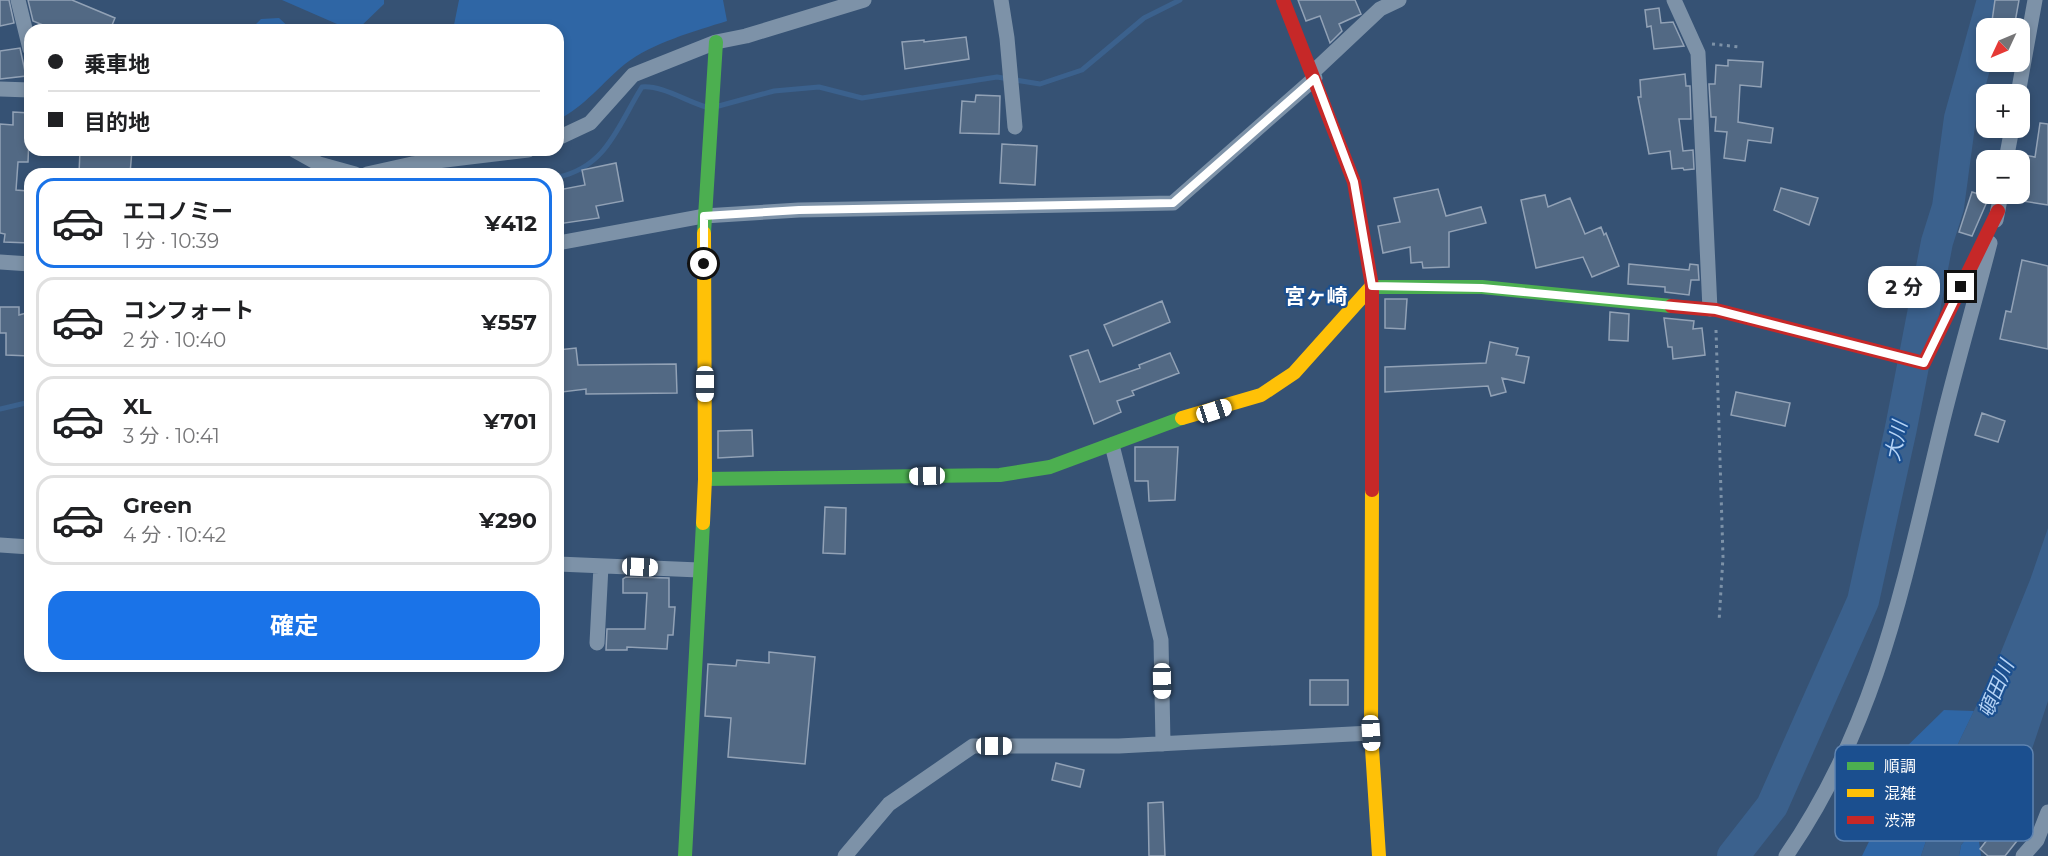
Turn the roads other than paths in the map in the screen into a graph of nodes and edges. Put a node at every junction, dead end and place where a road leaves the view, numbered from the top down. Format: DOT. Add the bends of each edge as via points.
graph roads {
  1 [pos="18,0"];
  2 [pos="864,0"];
  3 [pos="1001,0"];
  4 [pos="1283,0"];
  5 [pos="1399,0"];
  6 [pos="1674,0"];
  7 [pos="2035,0"];
  8 [pos="24,24"];
  9 [pos="716,42"];
  10 [pos="1314,75"];
  11 [pos="2020,84"];
  12 [pos="0,89"];
  13 [pos="24,90"];
  14 [pos="1015,127"];
  15 [pos="564,135"];
  16 [pos="305,156"];
  17 [pos="478,156"];
  18 [pos="333,168"];
  19 [pos="394,168"];
  20 [pos="1999,204"];
  21 [pos="1998,211"];
  22 [pos="704,216"];
  23 [pos="564,242"];
  24 [pos="0,262"];
  25 [pos="24,264"];
  26 [pos="1372,286"];
  27 [pos="1713,310"];
  28 [pos="1112,445"];
  29 [pos="705,479"];
  30 [pos="0,545"];
  31 [pos="24,547"];
  32 [pos="564,564"];
  33 [pos="601,566"];
  34 [pos="699,570"];
  35 [pos="597,643"];
  36 [pos="1371,733"];
  37 [pos="1163,744"];
  38 [pos="1849,745"];
  39 [pos="1835,775"];
  40 [pos="2048,812"];
  41 [pos="685,856"];
  42 [pos="845,856"];
  43 [pos="1379,856"];
  44 [pos="1786,856"];
  45 [pos="2024,856"];
  1 -- 8 [label="street"];
  2 -- 9 [label="street"];
  3 -- 14 [label="street"];
  4 -- 10 [label="street"];
  5 -- 10 [label="street" via="1380,9"];
  6 -- 27 [label="street" via="1694,44 1699,76"];
  7 -- 11 [label="street"];
  9 -- 15 [label="street" via="633,75 590,123"];
  9 -- 22 [label="street"];
  10 -- 22 [label="street" via="1173,203 799,210"];
  10 -- 26 [label="street" via="1354,182"];
  12 -- 13 [label="street"];
  16 -- 18 [label="street"];
  17 -- 19 [label="street"];
  20 -- 21 [label="street"];
  21 -- 27 [label="street" via="1924,363"];
  21 -- 38 [label="street" via="1895,622"];
  22 -- 23 [label="street"];
  22 -- 29 [label="street"];
  24 -- 25 [label="street"];
  26 -- 27 [label="street" via="1482,288"];
  26 -- 28 [label="street" via="1294,372 1261,395 1159,424"];
  26 -- 36 [label="street"];
  28 -- 29 [label="street" via="1050,467 1000,476"];
  28 -- 37 [label="street" via="1161,640"];
  29 -- 34 [label="street"];
  30 -- 31 [label="street"];
  32 -- 33 [label="street"];
  33 -- 34 [label="street"];
  33 -- 35 [label="street"];
  34 -- 41 [label="street"];
  36 -- 37 [label="street"];
  36 -- 43 [label="street"];
  37 -- 42 [label="street" via="973,746 889,804"];
  39 -- 44 [label="street"];
  40 -- 45 [label="street" via="2037,840"];
}
